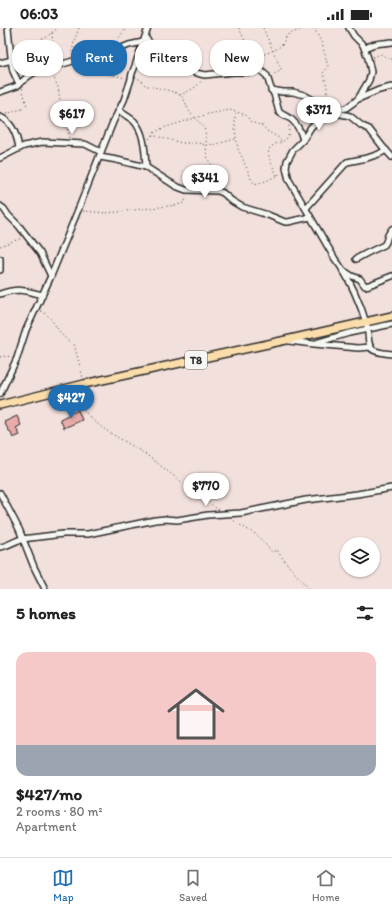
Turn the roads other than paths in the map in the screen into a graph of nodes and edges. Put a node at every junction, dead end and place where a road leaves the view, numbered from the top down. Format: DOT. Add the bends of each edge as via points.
graph roads {
  1 [pos="8,28"];
  2 [pos="148,28"];
  3 [pos="349,28"];
  4 [pos="144,39"];
  5 [pos="392,42"];
  6 [pos="365,49"];
  7 [pos="12,60"];
  8 [pos="0,63"];
  9 [pos="63,64"];
  10 [pos="16,76"];
  11 [pos="30,76"];
  12 [pos="20,83"];
  13 [pos="392,87"];
  14 [pos="271,90"];
  15 [pos="0,92"];
  16 [pos="358,99"];
  17 [pos="341,109"];
  18 [pos="119,110"];
  19 [pos="331,112"];
  20 [pos="3,116"];
  21 [pos="304,140"];
  22 [pos="19,148"];
  23 [pos="386,150"];
  24 [pos="100,155"];
  25 [pos="392,157"];
  26 [pos="0,158"];
  27 [pos="146,167"];
  28 [pos="0,206"];
  29 [pos="306,208"];
  30 [pos="310,217"];
  31 [pos="392,229"];
  32 [pos="0,259"];
  33 [pos="356,259"];
  34 [pos="0,270"];
  35 [pos="344,270"];
  36 [pos="50,276"];
  37 [pos="392,276"];
  38 [pos="0,294"];
  39 [pos="42,294"];
  40 [pos="392,316"];
  41 [pos="366,321"];
  42 [pos="392,324"];
  43 [pos="368,329"];
  44 [pos="286,340"];
  45 [pos="314,344"];
  46 [pos="371,347"];
  47 [pos="392,354"];
  48 [pos="0,394"];
  49 [pos="0,405"];
  50 [pos="392,488"];
  51 [pos="0,493"];
  52 [pos="22,539"];
  53 [pos="0,547"];
  54 [pos="45,589"];
  1 -- 7 [label="street"];
  2 -- 4 [label="street"];
  3 -- 6 [label="street"];
  4 -- 9 [label="street" via="96,58"];
  4 -- 14 [label="street" via="162,58 180,60 191,71 200,74 251,72 257,68 267,77"];
  4 -- 18 [label="street"];
  5 -- 6 [label="street" via="379,43"];
  6 -- 16 [label="street" via="371,74"];
  7 -- 8 [label="street"];
  10 -- 12 [label="street"];
  11 -- 12 [label="street"];
  12 -- 15 [label="street"];
  13 -- 16 [label="street"];
  14 -- 17 [label="street" via="293,92 322,105"];
  14 -- 21 [label="street" via="280,114 295,123"];
  16 -- 17 [label="street"];
  17 -- 19 [label="street"];
  18 -- 24 [label="street"];
  18 -- 27 [label="street" via="135,123 144,143"];
  19 -- 21 [label="street" via="311,128"];
  19 -- 23 [label="street" via="350,116 362,126 369,128"];
  20 -- 22 [label="street" via="13,129"];
  21 -- 29 [label="street" via="293,150 286,168 289,180"];
  22 -- 24 [label="street" via="38,142 88,145"];
  22 -- 26 [label="street"];
  23 -- 25 [label="street"];
  23 -- 29 [label="street" via="367,158 347,162"];
  24 -- 27 [label="street"];
  24 -- 36 [label="street"];
  27 -- 30 [label="street" via="178,187 218,191 242,207 285,222"];
  28 -- 36 [label="street" via="40,253"];
  29 -- 30 [label="street"];
  30 -- 35 [label="street"];
  31 -- 33 [label="street" via="384,245"];
  32 -- 34 [label="street"];
  35 -- 37 [label="street" via="360,279 365,286"];
  35 -- 41 [label="street"];
  36 -- 39 [label="street"];
  38 -- 39 [label="street" via="21,290"];
  39 -- 48 [label="street"];
  40 -- 41 [label="highway, T8"];
  41 -- 43 [label="street"];
  41 -- 44 [label="highway, T8"];
  42 -- 43 [label="street"];
  43 -- 45 [label="street" via="349,332"];
  43 -- 46 [label="street"];
  44 -- 45 [label="street"];
  44 -- 49 [label="highway, T8" via="82,384"];
  45 -- 46 [label="street"];
  46 -- 47 [label="street"];
  50 -- 52 [label="street" via="306,500 245,512 155,520 88,534"];
  51 -- 52 [label="street"];
  52 -- 53 [label="street"];
  52 -- 54 [label="street"];
}
